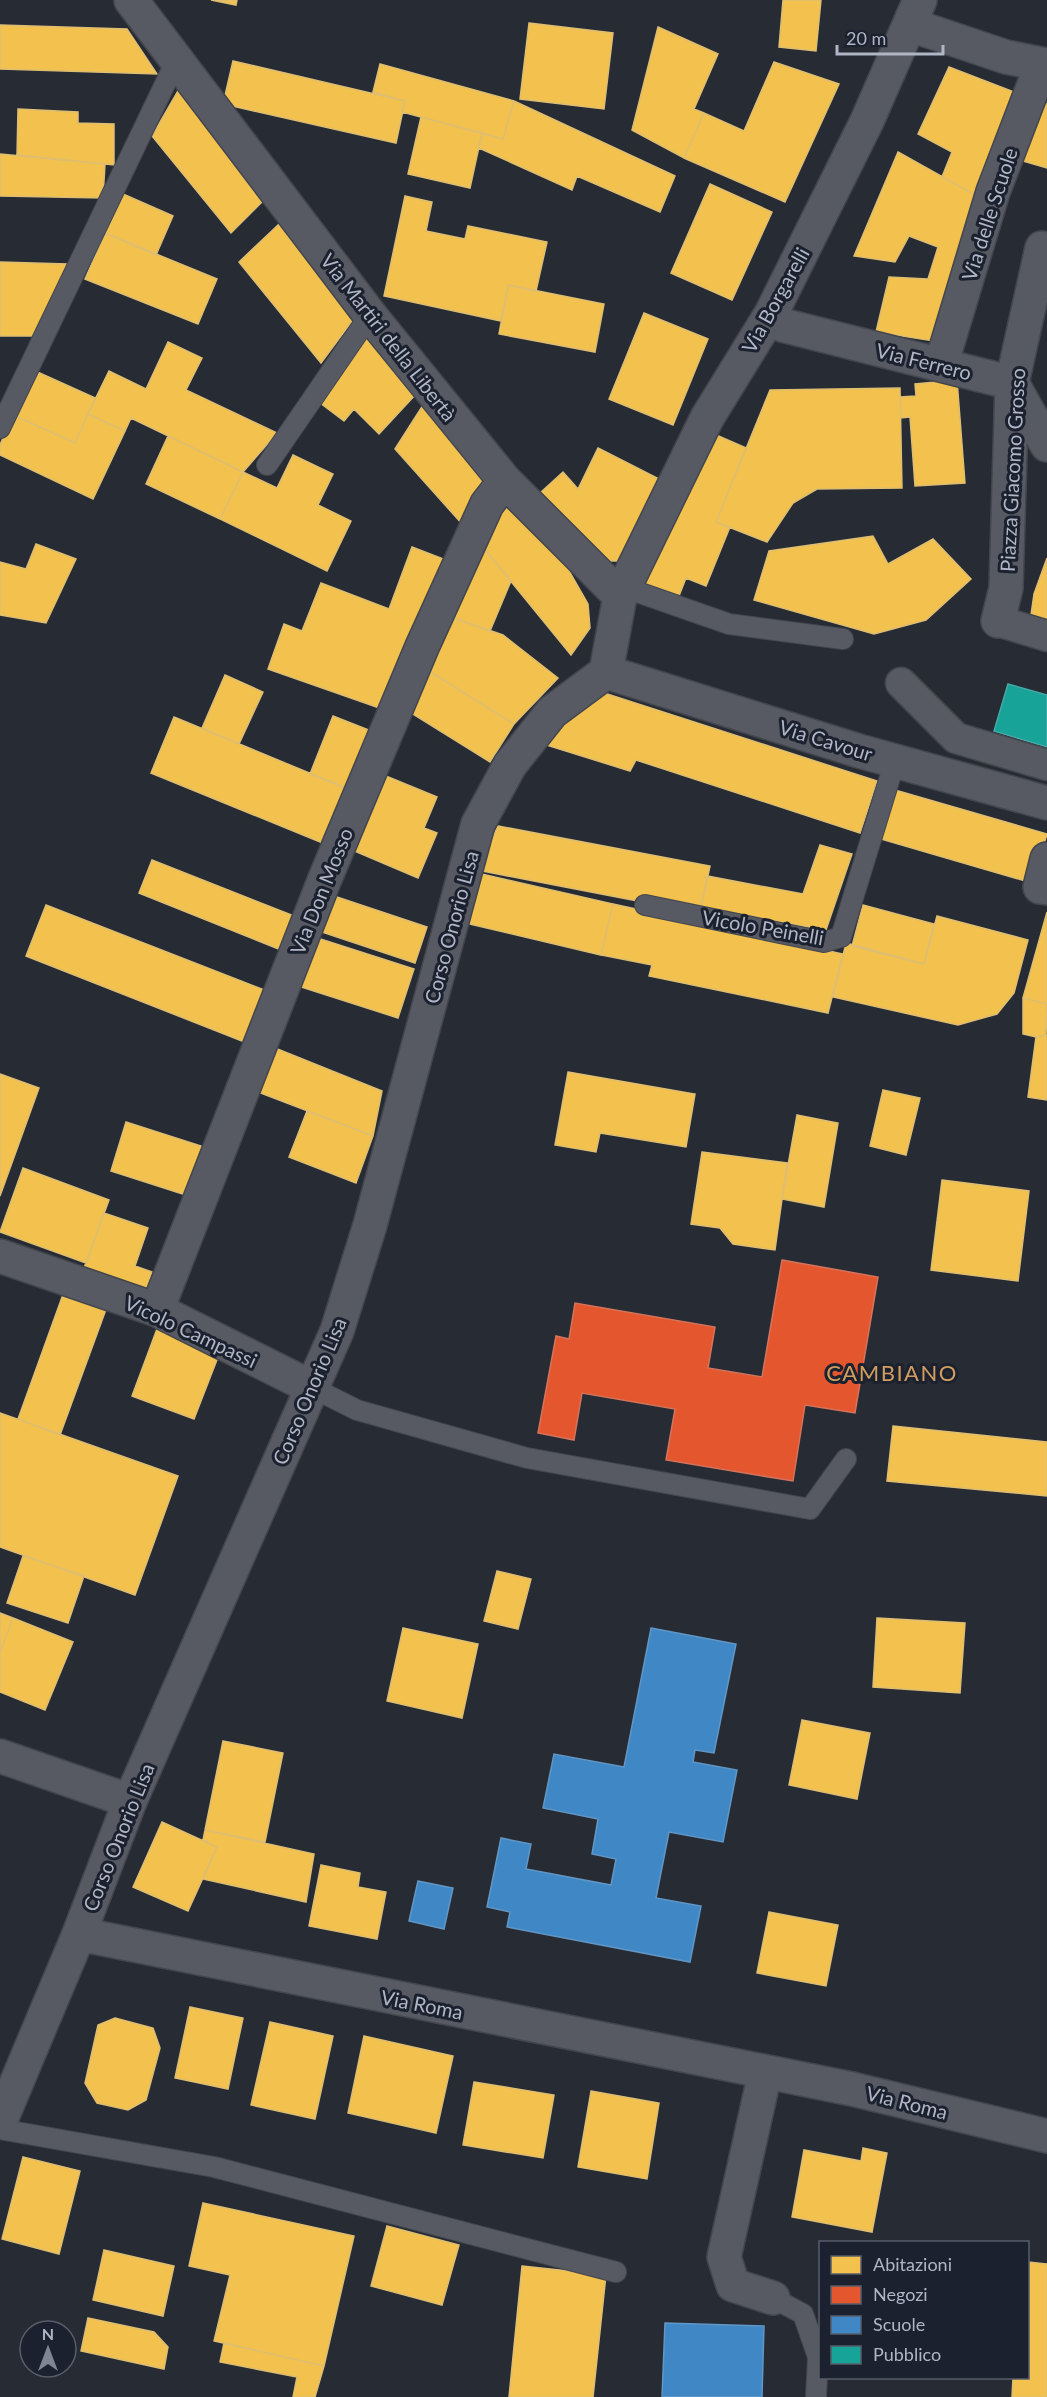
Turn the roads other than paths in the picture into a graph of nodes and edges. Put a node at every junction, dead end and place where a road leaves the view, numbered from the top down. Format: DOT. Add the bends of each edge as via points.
graph roads {
  1 [pos="131,0"];
  2 [pos="916,13"];
  3 [pos="177,59"];
  4 [pos="1045,65"];
  5 [pos="1042,248"];
  6 [pos="771,314"];
  7 [pos="369,315"];
  8 [pos="941,365"];
  9 [pos="1012,383"];
  10 [pos="0,428"];
  11 [pos="1047,445"];
  12 [pos="267,465"];
  13 [pos="505,481"];
  14 [pos="621,592"];
  15 [pos="998,621"];
  16 [pos="1047,636"];
  17 [pos="843,639"];
  18 [pos="606,672"];
  19 [pos="901,683"];
  20 [pos="895,760"];
  21 [pos="1047,765"];
  22 [pos="1047,803"];
  23 [pos="1047,859"];
  24 [pos="1047,888"];
  25 [pos="645,905"];
  26 [pos="0,1257"];
  27 [pos="157,1310"];
  28 [pos="311,1387"];
  29 [pos="846,1459"];
  30 [pos="0,1756"];
  31 [pos="130,1801"];
  32 [pos="79,1934"];
  33 [pos="765,2073"];
  34 [pos="0,2122"];
  35 [pos="0,2129"];
  36 [pos="1047,2136"];
  37 [pos="616,2272"];
  38 [pos="772,2298"];
  39 [pos="816,2397"];
  1 -- 3 [label="street, Via Martiri della Libertà"];
  2 -- 4 [label="street" via="1006,57"];
  2 -- 6 [label="street, Via Borgarelli"];
  3 -- 7 [label="street, Via Martiri della Libertà"];
  3 -- 10 [label="lane"];
  4 -- 8 [label="street, Via delle Scuole" via="993,192"];
  5 -- 9 [label="street, Piazza Giacomo Grosso"];
  6 -- 8 [label="street, Via Ferrero" via="782,325"];
  6 -- 14 [label="street, Via Borgarelli" via="707,418"];
  7 -- 12 [label="lane"];
  7 -- 13 [label="street, Via Martiri della Libertà"];
  8 -- 9 [label="street, Via Ferrero"];
  9 -- 11 [label="street"];
  9 -- 15 [label="street, Piazza Giacomo Grosso" via="1006,588"];
  13 -- 14 [label="street, Via Martiri della Libertà"];
  13 -- 27 [label="street, Via Don Mosso" via="487,504 409,679 311,914"];
  14 -- 17 [label="lane" via="729,624"];
  14 -- 18 [label="street"];
  15 -- 16 [label="street"];
  18 -- 20 [label="street, Via Cavour"];
  18 -- 28 [label="street, Corso Onorio Lisa" via="552,712 510,765 478,824 370,1225 337,1331"];
  19 -- 21 [label="street" via="956,738"];
  20 -- 22 [label="street, Via Cavour"];
  20 -- 25 [label="lane, Vicolo Peinelli" via="841,937 824,942"];
  23 -- 24 [label="street" via="1040,887"];
  26 -- 27 [label="street, Vicolo Campassi"];
  27 -- 28 [label="street, Vicolo Campassi"];
  28 -- 29 [label="lane" via="357,1410 528,1458 810,1509"];
  28 -- 31 [label="street, Corso Onorio Lisa"];
  30 -- 31 [label="street"];
  31 -- 32 [label="street, Corso Onorio Lisa"];
  32 -- 33 [label="street, Via Roma"];
  32 -- 34 [label="street, Corso Onorio Lisa"];
  33 -- 36 [label="street, Via Roma" via="852,2089"];
  33 -- 38 [label="street" via="724,2257 733,2285"];
  35 -- 37 [label="lane" via="214,2167"];
  38 -- 39 [label="lane" via="803,2314 818,2357"];
}
